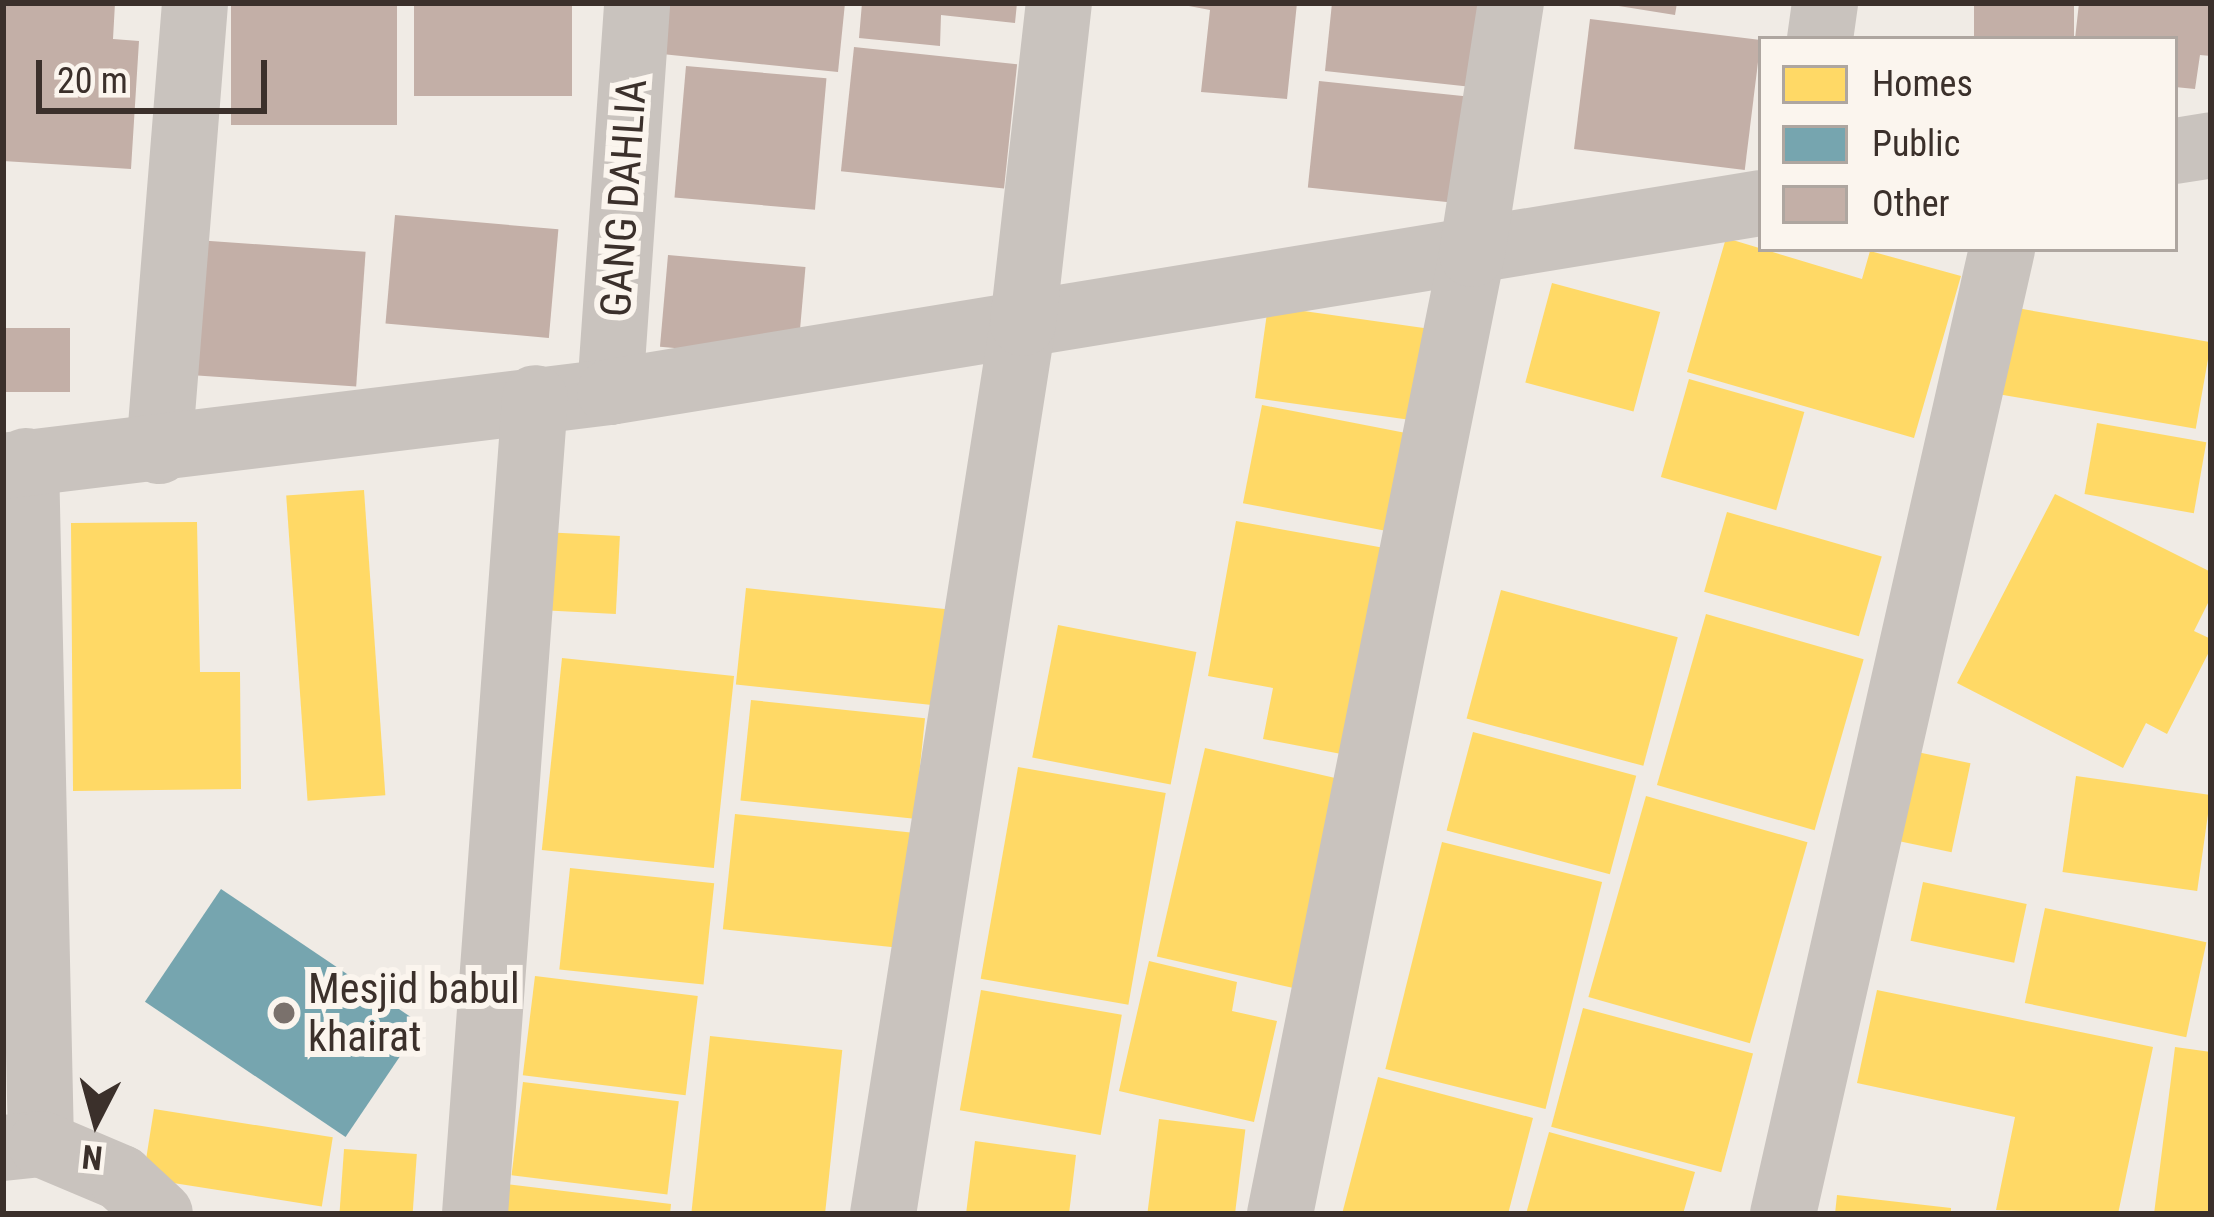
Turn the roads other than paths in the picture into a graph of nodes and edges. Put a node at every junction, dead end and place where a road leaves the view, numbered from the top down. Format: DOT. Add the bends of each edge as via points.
graph roads {
  1 [pos="195,3"];
  2 [pos="638,3"];
  3 [pos="1059,3"];
  4 [pos="1510,3"];
  5 [pos="1825,3"];
  6 [pos="1820,36"];
  7 [pos="2211,145"];
  8 [pos="2178,150"];
  9 [pos="1758,203"];
  10 [pos="2001,252"];
  11 [pos="1472,254"];
  12 [pos="1023,323"];
  13 [pos="610,392"];
  14 [pos="535,398"];
  15 [pos="159,451"];
  16 [pos="14,464"];
  17 [pos="22,1146"];
  18 [pos="160,1214"];
  19 [pos="475,1214"];
  20 [pos="883,1214"];
  21 [pos="1280,1214"];
  22 [pos="1783,1214"];
  1 -- 15 [label="street"];
  2 -- 13 [label="street, GANG DAHLIA"];
  3 -- 12 [label="street"];
  4 -- 11 [label="street"];
  5 -- 6 [label="street"];
  7 -- 8 [label="street"];
  9 -- 11 [label="street"];
  10 -- 22 [label="street"];
  11 -- 12 [label="street"];
  11 -- 21 [label="street"];
  12 -- 13 [label="street"];
  12 -- 20 [label="street"];
  13 -- 14 [label="street"];
  14 -- 15 [label="street"];
  14 -- 19 [label="street"];
  15 -- 16 [label="street"];
  16 -- 17 [label="street"];
  17 -- 18 [label="street" via="121,1178"];
}
